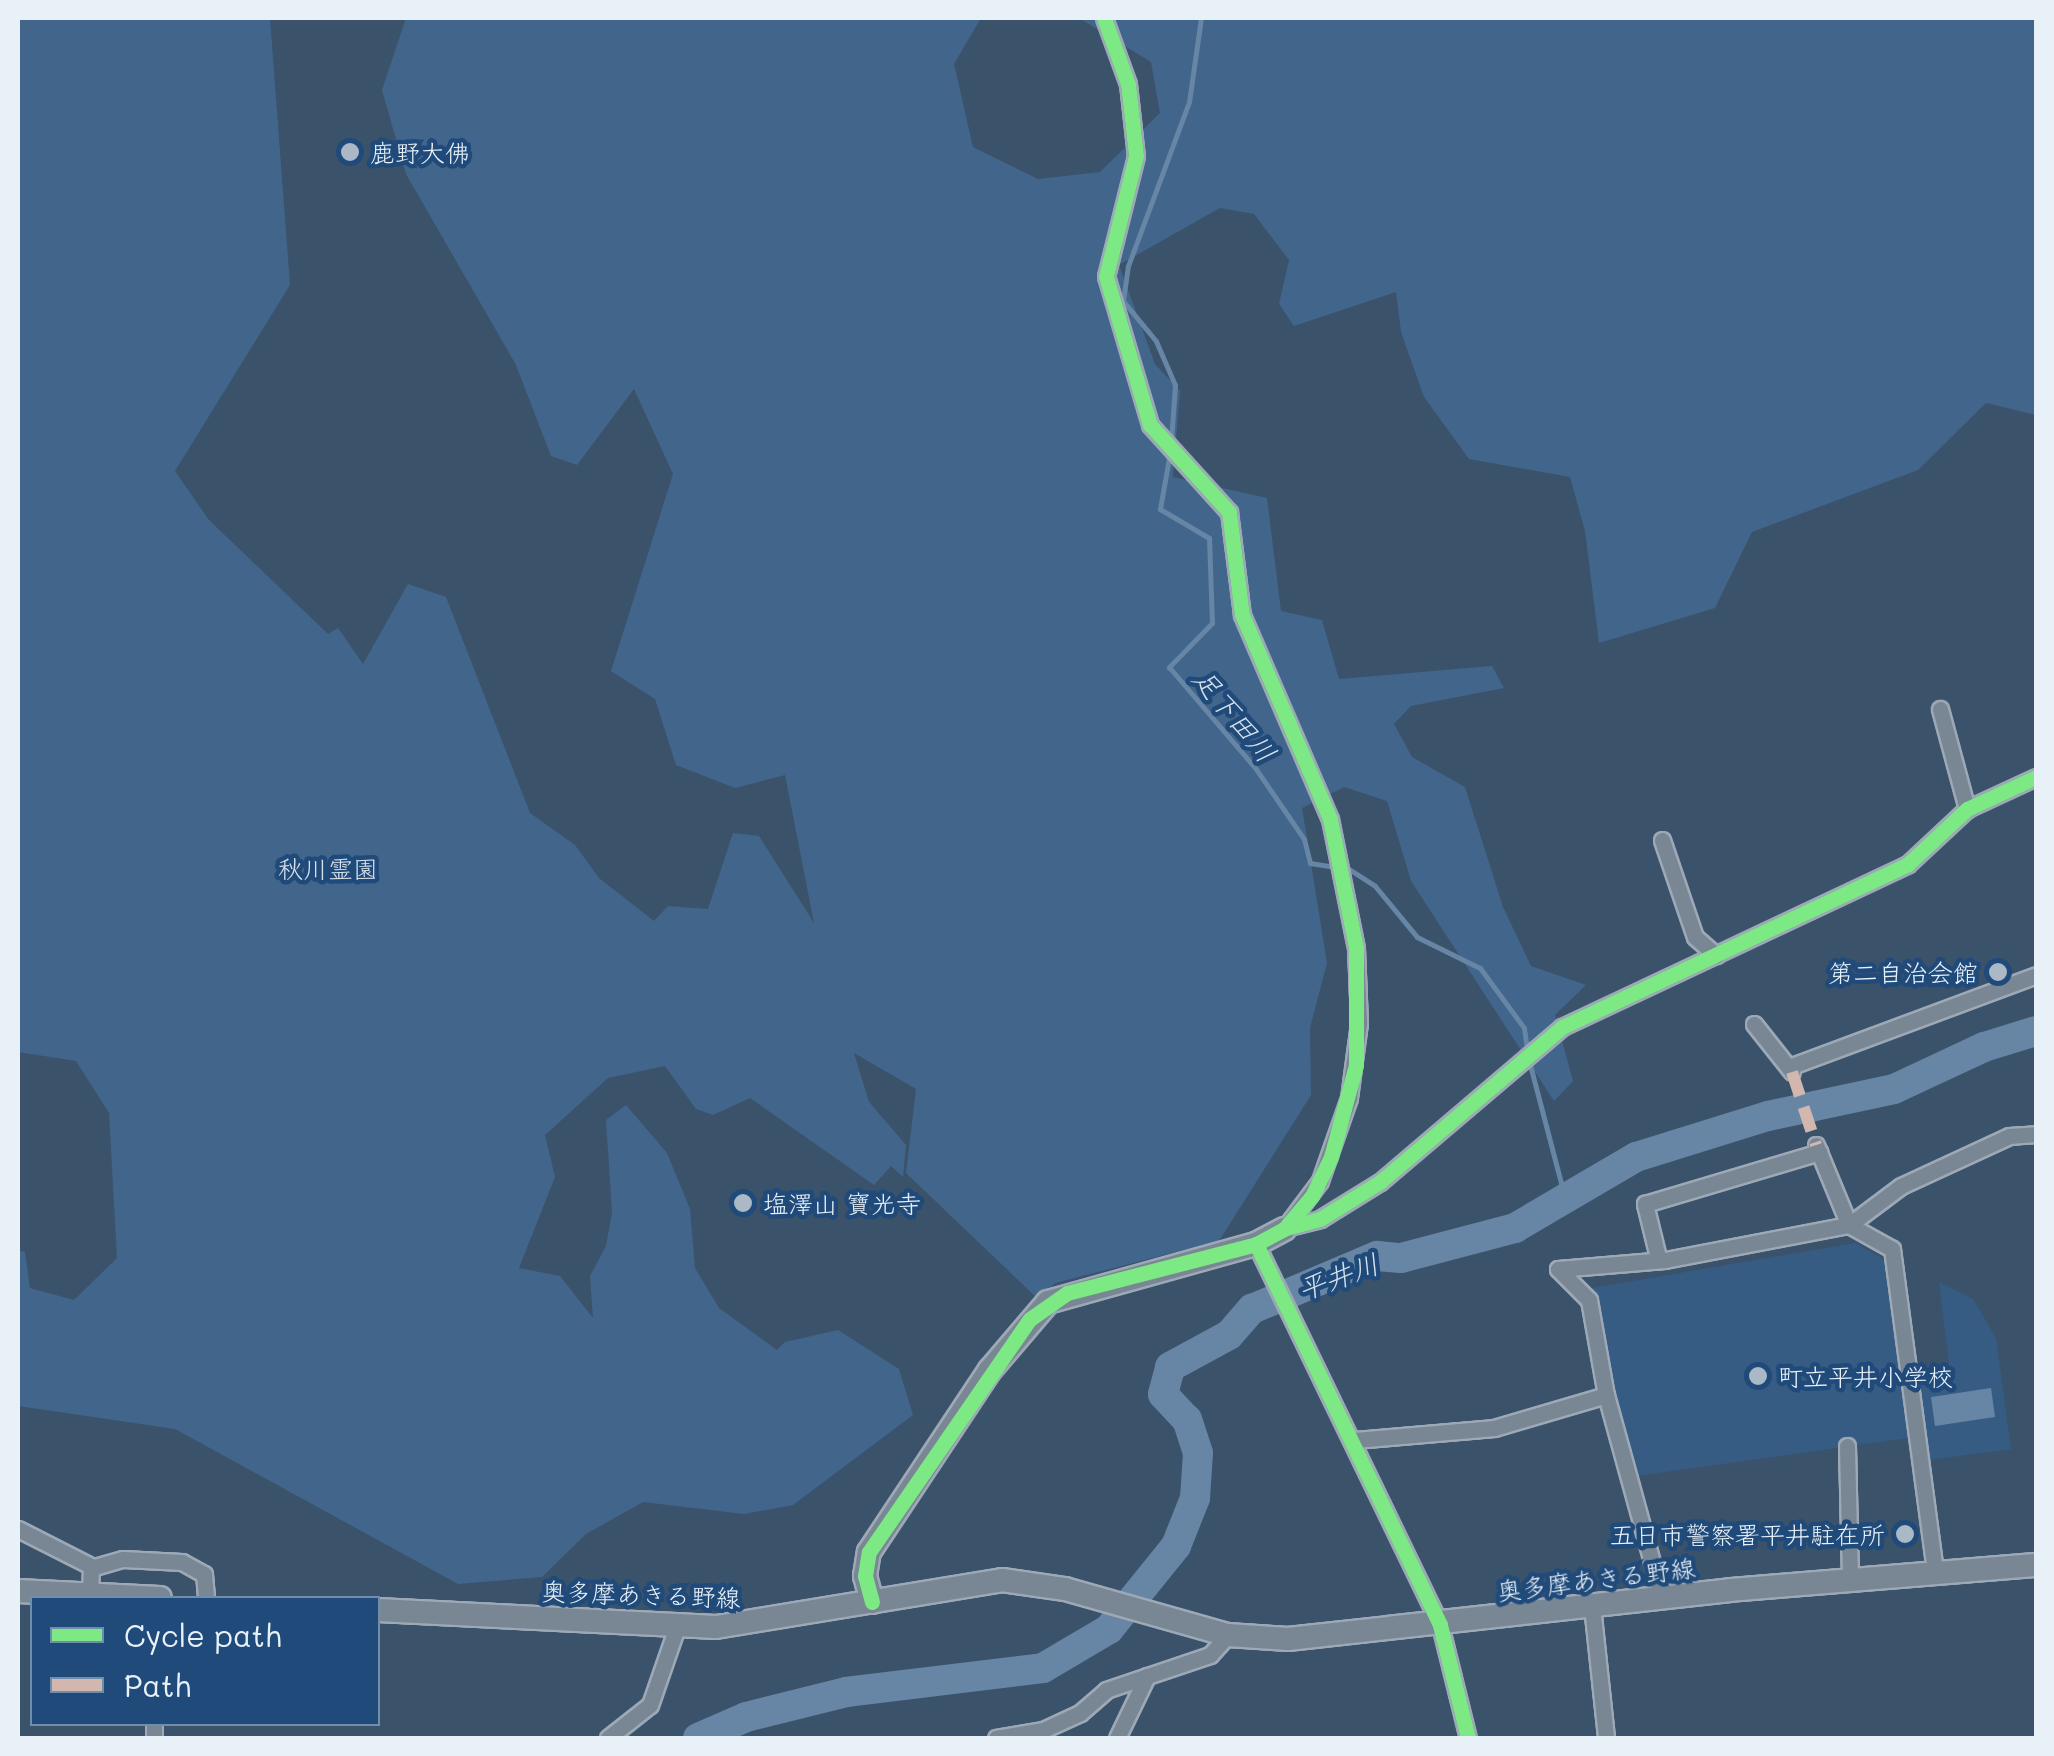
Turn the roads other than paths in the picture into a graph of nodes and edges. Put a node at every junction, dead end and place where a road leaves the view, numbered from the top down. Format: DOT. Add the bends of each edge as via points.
graph roads {
  1 [pos="1104,18"];
  2 [pos="1940,709"];
  3 [pos="2036,777"];
  4 [pos="1967,808"];
  5 [pos="1662,840"];
  6 [pos="1716,955"];
  7 [pos="2036,975"];
  8 [pos="1754,1024"];
  9 [pos="2036,1134"];
  10 [pos="1849,1225"];
  11 [pos="1284,1228"];
  12 [pos="1256,1244"];
  13 [pos="1658,1257"];
  14 [pos="1606,1395"];
  15 [pos="1356,1440"];
  16 [pos="1847,1446"];
  17 [pos="18,1529"];
  18 [pos="2036,1566"];
  19 [pos="91,1568"];
  20 [pos="1935,1572"];
  21 [pos="1850,1580"];
  22 [pos="18,1591"];
  23 [pos="90,1595"];
  24 [pos="113,1596"];
  25 [pos="206,1596"];
  26 [pos="1662,1598"];
  27 [pos="872,1602"];
  28 [pos="1592,1606"];
  29 [pos="380,1610"];
  30 [pos="1440,1625"];
  31 [pos="677,1627"];
  32 [pos="1228,1634"];
  33 [pos="1147,1676"];
  34 [pos="608,1738"];
  35 [pos="996,1738"];
  36 [pos="1117,1738"];
  37 [pos="1468,1738"];
  38 [pos="1606,1738"];
  1 -- 11 [label="street" via="1128,84 1136,156 1136,178 1106,276 1150,425 1229,512 1242,615 1330,819 1356,948 1359,1023 1349,1098 1320,1181"];
  2 -- 4 [label="street"];
  3 -- 4 [label="street"];
  4 -- 6 [label="street" via="1908,864"];
  5 -- 6 [label="street" via="1694,937"];
  6 -- 11 [label="street" via="1562,1027 1380,1182 1320,1219"];
  7 -- 8 [label="street" via="1790,1069"];
  9 -- 10 [label="street" via="2010,1136 1901,1186"];
  10 -- 13 [label="street"];
  10 -- 13 [label="street" via="1817,1148 1645,1204"];
  10 -- 20 [label="street" via="1892,1249"];
  11 -- 12 [label="main road"];
  12 -- 15 [label="street"];
  12 -- 27 [label="main road" via="1067,1293 1030,1319 869,1552 865,1576"];
  13 -- 14 [label="street" via="1558,1269 1588,1300"];
  14 -- 15 [label="street" via="1494,1428"];
  14 -- 26 [label="street"];
  15 -- 30 [label="street"];
  16 -- 21 [label="street"];
  17 -- 19 [label="street"];
  18 -- 20 [label="main road, 奥多摩あきる野線"];
  19 -- 23 [label="street"];
  19 -- 25 [label="street" via="124,1559 182,1562 204,1574"];
  20 -- 21 [label="main road, 奥多摩あきる野線"];
  21 -- 26 [label="main road, 奥多摩あきる野線"];
  22 -- 23 [label="main road"];
  23 -- 24 [label="main road"];
  26 -- 28 [label="main road, 奥多摩あきる野線"];
  27 -- 31 [label="main road, 奥多摩あきる野線" via="760,1624"];
  27 -- 32 [label="main road, 奥多摩あきる野線" via="1002,1580"];
  28 -- 30 [label="main road, 奥多摩あきる野線"];
  28 -- 38 [label="street"];
  29 -- 31 [label="main road, 奥多摩あきる野線"];
  30 -- 32 [label="main road, 奥多摩あきる野線" via="1322,1638"];
  30 -- 37 [label="street"];
  31 -- 34 [label="street" via="650,1705"];
  32 -- 33 [label="street" via="1210,1655"];
  33 -- 35 [label="street" via="1106,1690 1042,1730"];
  33 -- 36 [label="street"];
}
